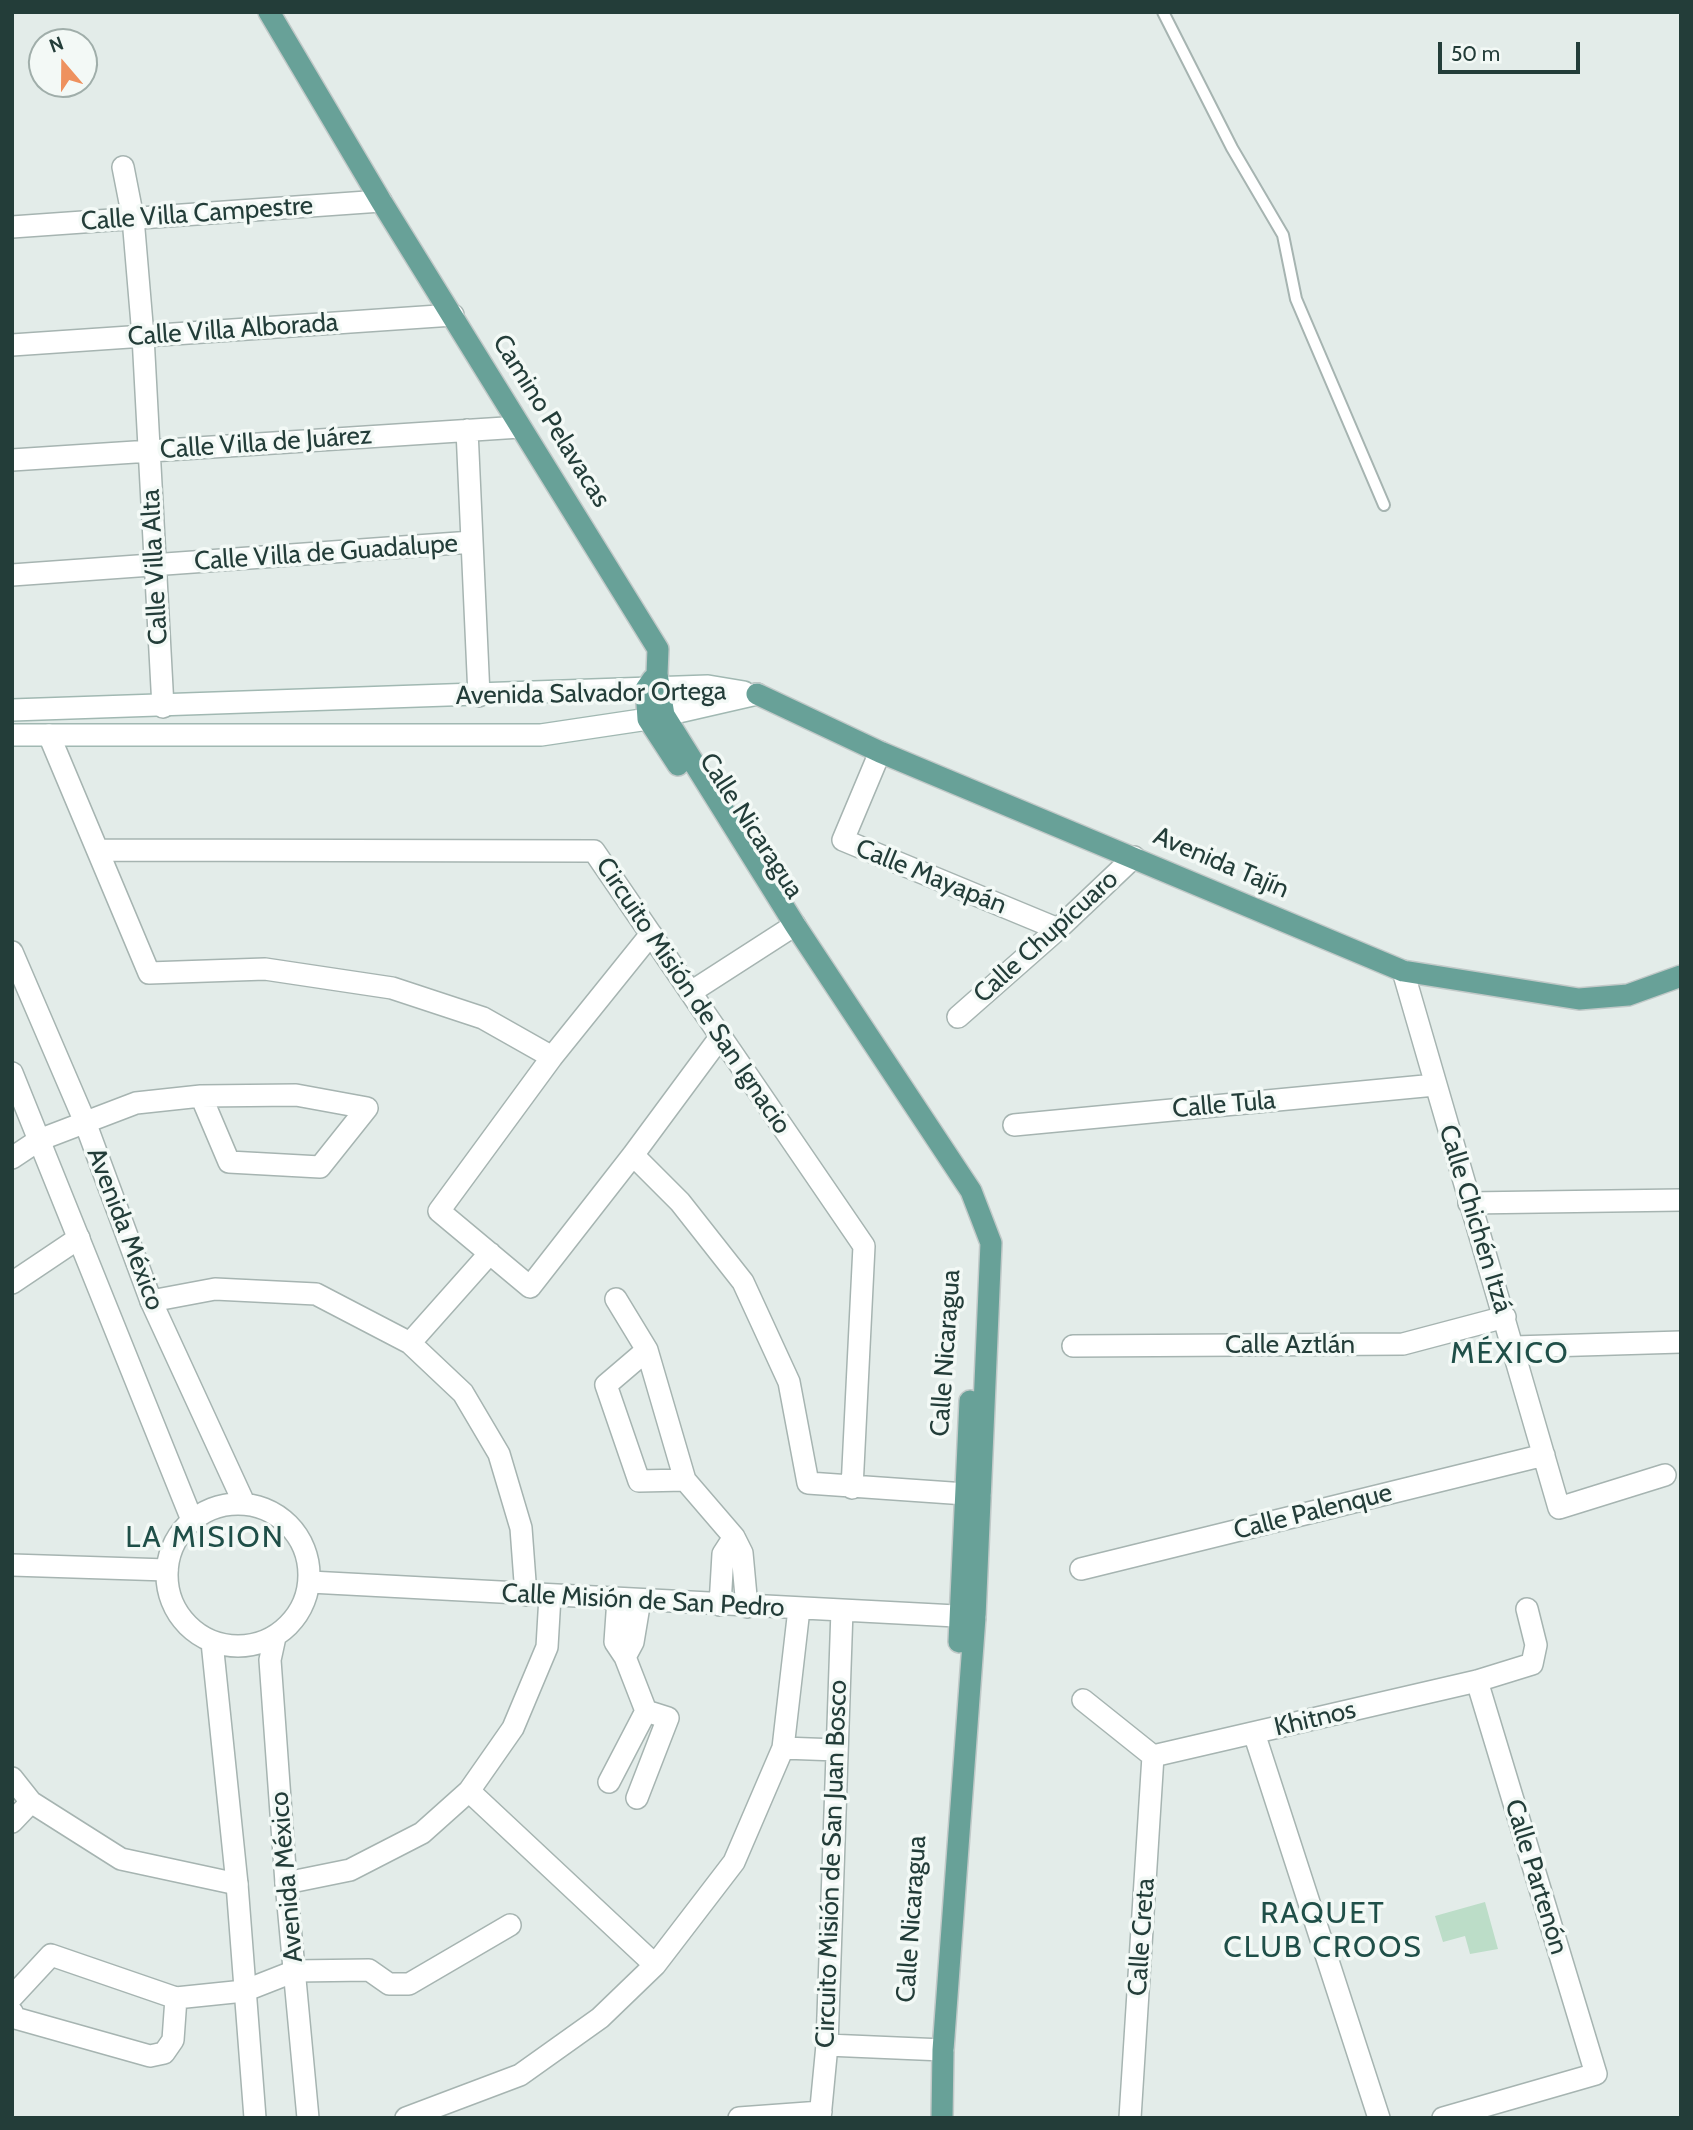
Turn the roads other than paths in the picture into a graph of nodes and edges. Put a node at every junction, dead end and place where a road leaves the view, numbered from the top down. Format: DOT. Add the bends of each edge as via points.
graph roads {
  1 [pos="270,12"];
  2 [pos="1163,12"];
  3 [pos="123,167"];
  4 [pos="381,201"];
  5 [pos="133,218"];
  6 [pos="12,227"];
  7 [pos="453,315"];
  8 [pos="143,336"];
  9 [pos="12,345"];
  10 [pos="520,427"];
  11 [pos="467,430"];
  12 [pos="149,451"];
  13 [pos="12,460"];
  14 [pos="1384,505"];
  15 [pos="472,542"];
  16 [pos="155,565"];
  17 [pos="12,575"];
  18 [pos="654,684"];
  19 [pos="757,694"];
  20 [pos="479,696"];
  21 [pos="163,707"];
  22 [pos="12,709"];
  23 [pos="656,717"];
  24 [pos="12,735"];
  25 [pos="48,735"];
  26 [pos="880,752"];
  27 [pos="99,850"];
  28 [pos="1134,857"];
  29 [pos="790,928"];
  30 [pos="1058,929"];
  31 [pos="651,934"];
  32 [pos="12,952"];
  33 [pos="1403,971"];
  34 [pos="1681,976"];
  35 [pos="691,992"];
  36 [pos="958,1017"];
  37 [pos="721,1036"];
  38 [pos="552,1056"];
  39 [pos="12,1073"];
  40 [pos="1435,1085"];
  41 [pos="201,1096"];
  42 [pos="85,1122"];
  43 [pos="1014,1125"];
  44 [pos="39,1140"];
  45 [pos="633,1155"];
  46 [pos="12,1158"];
  47 [pos="1681,1200"];
  48 [pos="1469,1203"];
  49 [pos="79,1238"];
  50 [pos="490,1254"];
  51 [pos="12,1283"];
  52 [pos="616,1299"];
  53 [pos="151,1301"];
  54 [pos="1505,1317"];
  55 [pos="1681,1342"];
  56 [pos="410,1343"];
  57 [pos="1073,1346"];
  58 [pos="1514,1347"];
  59 [pos="647,1350"];
  60 [pos="1544,1455"];
  61 [pos="1665,1475"];
  62 [pos="685,1480"];
  63 [pos="852,1488"];
  64 [pos="972,1495"];
  65 [pos="244,1503"];
  66 [pos="192,1520"];
  67 [pos="734,1536"];
  68 [pos="12,1565"];
  69 [pos="1082,1569"];
  70 [pos="167,1570"];
  71 [pos="310,1582"];
  72 [pos="526,1595"];
  73 [pos="551,1596"];
  74 [pos="618,1600"];
  75 [pos="640,1600"];
  76 [pos="720,1605"];
  77 [pos="747,1607"];
  78 [pos="799,1609"];
  79 [pos="1527,1609"];
  80 [pos="842,1610"];
  81 [pos="968,1616"];
  82 [pos="275,1637"];
  83 [pos="212,1642"];
  84 [pos="625,1657"];
  85 [pos="1477,1681"];
  86 [pos="1083,1700"];
  87 [pos="646,1711"];
  88 [pos="1254,1733"];
  89 [pos="783,1748"];
  90 [pos="837,1749"];
  91 [pos="1153,1756"];
  92 [pos="12,1778"];
  93 [pos="469,1791"];
  94 [pos="31,1802"];
  95 [pos="12,1822"];
  96 [pos="286,1883"];
  97 [pos="237,1884"];
  98 [pos="510,1925"];
  99 [pos="655,1965"];
  100 [pos="295,1971"];
  101 [pos="244,1991"];
  102 [pos="12,1997"];
  103 [pos="176,1998"];
  104 [pos="12,2012"];
  105 [pos="827,2045"];
  106 [pos="937,2050"];
  107 [pos="820,2115"];
  108 [pos="417,2116"];
  109 [pos="255,2118"];
  110 [pos="308,2118"];
  111 [pos="739,2118"];
  112 [pos="929,2118"];
  113 [pos="942,2118"];
  114 [pos="1130,2118"];
  115 [pos="1379,2118"];
  116 [pos="1443,2118"];
  1 -- 4 [label="main road, Camino Pelavacas"];
  2 -- 14 [label="lane" via="1232,148 1283,235 1296,299"];
  3 -- 5 [label="street, Calle Villa Alta"];
  4 -- 5 [label="street, Calle Villa Campestre"];
  4 -- 7 [label="main road, Camino Pelavacas"];
  5 -- 6 [label="street, Calle Villa Campestre"];
  5 -- 8 [label="street, Calle Villa Alta"];
  7 -- 8 [label="street, Calle Villa Alborada"];
  7 -- 10 [label="main road, Camino Pelavacas"];
  8 -- 9 [label="street, Calle Villa Alborada"];
  8 -- 12 [label="street, Calle Villa Alta"];
  10 -- 11 [label="street, Calle Villa de Juárez"];
  10 -- 18 [label="main road, Camino Pelavacas" via="658,649"];
  11 -- 12 [label="street, Calle Villa de Juárez"];
  11 -- 15 [label="street"];
  12 -- 13 [label="street, Calle Villa de Juárez"];
  12 -- 16 [label="street, Calle Villa Alta"];
  15 -- 16 [label="street, Calle Villa de Guadalupe"];
  15 -- 20 [label="street"];
  16 -- 17 [label="street, Calle Villa de Guadalupe"];
  16 -- 21 [label="street, Calle Villa Alta"];
  18 -- 19 [label="street, Avenida Salvador Ortega"];
  18 -- 20 [label="street, Avenida Salvador Ortega"];
  18 -- 23 [label="main road, Calle Nicaragua"];
  19 -- 23 [label="street, Avenida Salvador Ortega"];
  19 -- 26 [label="main road, Avenida Tajín"];
  20 -- 21 [label="street, Avenida Salvador Ortega"];
  21 -- 22 [label="street, Avenida Salvador Ortega"];
  23 -- 25 [label="street, Avenida Salvador Ortega" via="541,735"];
  23 -- 29 [label="main road, Calle Nicaragua"];
  24 -- 25 [label="street, Avenida Salvador Ortega"];
  25 -- 27 [label="street"];
  26 -- 28 [label="main road, Avenida Tajín"];
  26 -- 30 [label="street, Calle Mayapán" via="843,840"];
  27 -- 31 [label="street, Circuito Misión de San Ignacio" via="594,851"];
  27 -- 38 [label="street" via="149,973 265,969 392,988 483,1018"];
  28 -- 30 [label="street, Calle Chupícuaro"];
  28 -- 33 [label="main road, Avenida Tajín"];
  29 -- 35 [label="street"];
  29 -- 64 [label="main road, Calle Nicaragua" via="971,1191 991,1243"];
  30 -- 36 [label="street, Calle Chupícuaro"];
  31 -- 35 [label="street, Circuito Misión de San Ignacio"];
  31 -- 38 [label="street"];
  32 -- 42 [label="street, Avenida México"];
  33 -- 34 [label="main road, Avenida Tajín" via="1579,999 1628,995"];
  33 -- 40 [label="street, Calle Chichén Itzá"];
  35 -- 37 [label="street, Circuito Misión de San Ignacio"];
  37 -- 45 [label="street"];
  37 -- 63 [label="street, Circuito Misión de San Ignacio" via="864,1246"];
  38 -- 50 [label="street" via="439,1211"];
  39 -- 44 [label="street, Avenida México"];
  40 -- 43 [label="street, Calle Tula"];
  40 -- 48 [label="street, Calle Chichén Itzá"];
  41 -- 41 [label="street" via="296,1095 367,1108 320,1167 229,1162"];
  41 -- 42 [label="street" via="136,1103"];
  42 -- 44 [label="street"];
  42 -- 53 [label="street, Avenida México"];
  44 -- 46 [label="street"];
  44 -- 49 [label="street, Avenida México"];
  45 -- 50 [label="street" via="530,1287"];
  45 -- 63 [label="street" via="680,1202 743,1282 789,1382 808,1483"];
  47 -- 48 [label="street"];
  48 -- 54 [label="street, Calle Chichén Itzá"];
  49 -- 51 [label="street"];
  49 -- 66 [label="street, Avenida México"];
  50 -- 56 [label="street"];
  52 -- 59 [label="street"];
  53 -- 56 [label="street" via="215,1289 316,1294"];
  53 -- 65 [label="street, Avenida México"];
  54 -- 57 [label="street, Calle Aztlán" via="1403,1344"];
  54 -- 58 [label="street, Calle Chichén Itzá"];
  55 -- 58 [label="street"];
  56 -- 72 [label="street" via="463,1393 499,1454 521,1528"];
  58 -- 60 [label="street, Calle Chichén Itzá"];
  59 -- 62 [label="street"];
  59 -- 62 [label="street" via="606,1385 639,1481"];
  60 -- 61 [label="street, Calle Chichén Itzá" via="1559,1508"];
  60 -- 69 [label="street, Calle Palenque"];
  62 -- 67 [label="street"];
  63 -- 64 [label="street"];
  64 -- 81 [label="main road, Calle Nicaragua"];
  65 -- 66 [label="street" via="216,1507"];
  65 -- 71 [label="street" via="284,1520 307,1554"];
  66 -- 70 [label="street" via="175,1541"];
  67 -- 76 [label="street" via="723,1554"];
  67 -- 77 [label="street" via="742,1553"];
  68 -- 70 [label="street"];
  70 -- 83 [label="street" via="172,1604 187,1626"];
  71 -- 72 [label="street, Calle Misión de San Pedro"];
  71 -- 82 [label="street" via="301,1610"];
  72 -- 73 [label="street, Calle Misión de San Pedro"];
  73 -- 74 [label="street, Calle Misión de San Pedro"];
  73 -- 93 [label="street" via="547,1647 513,1728"];
  74 -- 75 [label="street, Calle Misión de San Pedro"];
  74 -- 84 [label="street" via="615,1642"];
  75 -- 76 [label="street, Calle Misión de San Pedro"];
  75 -- 84 [label="street" via="633,1642"];
  76 -- 77 [label="street, Calle Misión de San Pedro"];
  77 -- 78 [label="street, Calle Misión de San Pedro"];
  78 -- 80 [label="street, Calle Misión de San Pedro"];
  78 -- 89 [label="street"];
  79 -- 85 [label="street, Khitnos" via="1536,1645 1532,1664"];
  80 -- 81 [label="street, Calle Misión de San Pedro"];
  80 -- 90 [label="street, Circuito Misión de San Juan Bosco"];
  81 -- 106 [label="main road, Calle Nicaragua"];
  82 -- 83 [label="street" via="245,1647"];
  82 -- 96 [label="street, Avenida México" via="270,1660"];
  83 -- 97 [label="street, Avenida México"];
  84 -- 87 [label="street"];
  85 -- 88 [label="street, Khitnos"];
  85 -- 116 [label="street, Calle Partenón" via="1596,2074"];
  86 -- 91 [label="street"];
  87 -- 87 [label="street" via="667,1718 639,1793 610,1779"];
  88 -- 91 [label="street, Khitnos"];
  88 -- 115 [label="street"];
  89 -- 90 [label="street"];
  89 -- 99 [label="street" via="734,1862"];
  90 -- 105 [label="street, Circuito Misión de San Juan Bosco"];
  91 -- 114 [label="street, Calle Creta"];
  92 -- 94 [label="street"];
  93 -- 96 [label="street" via="422,1833 350,1870"];
  93 -- 99 [label="street"];
  94 -- 95 [label="street"];
  94 -- 97 [label="street" via="121,1858"];
  96 -- 100 [label="street, Avenida México"];
  97 -- 101 [label="street, Avenida México"];
  98 -- 100 [label="street" via="409,1984 389,1984 369,1970"];
  99 -- 108 [label="street" via="600,2018 520,2075"];
  100 -- 101 [label="street"];
  100 -- 110 [label="street, Avenida México"];
  101 -- 103 [label="street"];
  101 -- 109 [label="street, Avenida México"];
  102 -- 103 [label="street" via="51,1955"];
  103 -- 104 [label="street" via="173,2040 164,2053 150,2056 16,2018"];
  105 -- 106 [label="street"];
  105 -- 107 [label="street, Circuito Misión de San Juan Bosco"];
  106 -- 112 [label="main road, Calle Nicaragua"];
  106 -- 113 [label="main road, Calle Nicaragua"];
  107 -- 111 [label="street"];
}
